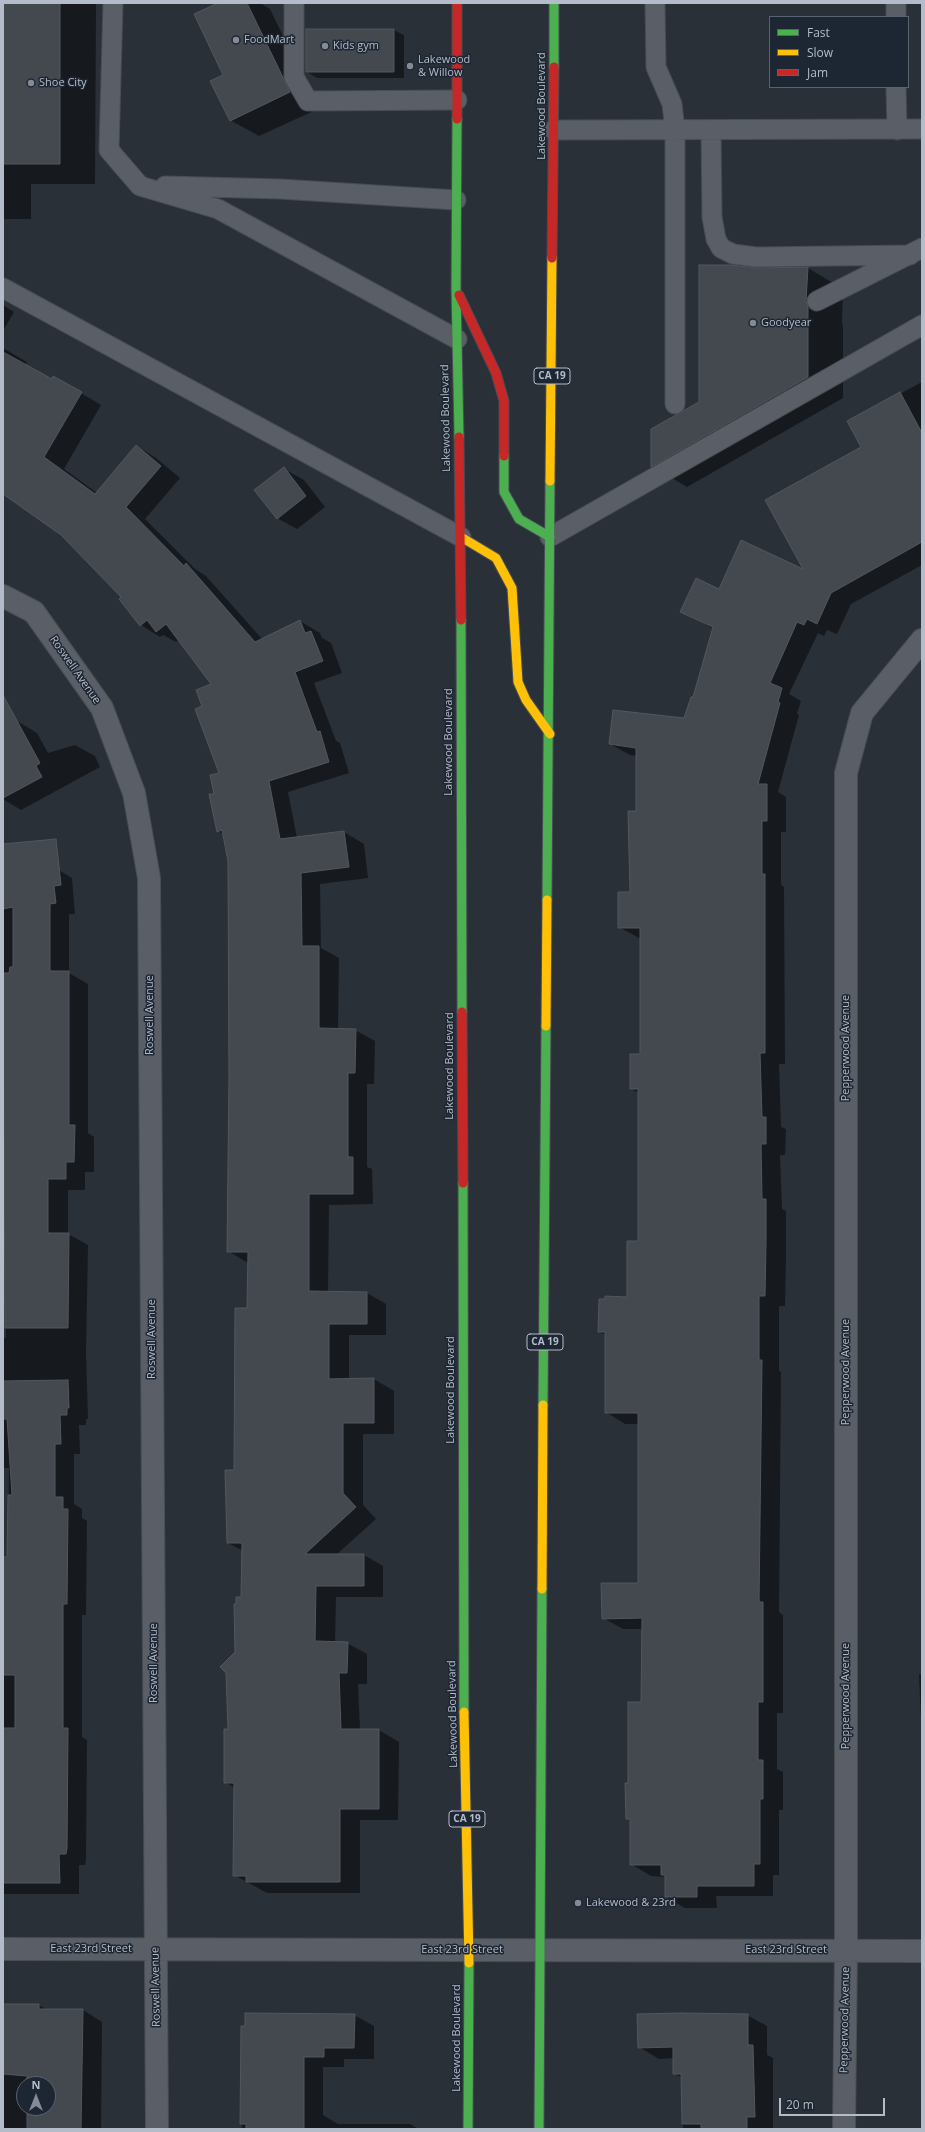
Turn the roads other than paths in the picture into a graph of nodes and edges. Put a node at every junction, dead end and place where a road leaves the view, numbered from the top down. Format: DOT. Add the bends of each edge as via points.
graph roads {
  1 [pos="114,3"];
  2 [pos="294,3"];
  3 [pos="457,3"];
  4 [pos="554,3"];
  5 [pos="655,3"];
  6 [pos="896,3"];
  7 [pos="896,16"];
  8 [pos="896,88"];
  9 [pos="457,100"];
  10 [pos="922,129"];
  11 [pos="554,130"];
  12 [pos="675,130"];
  13 [pos="711,130"];
  14 [pos="897,130"];
  15 [pos="140,186"];
  16 [pos="456,200"];
  17 [pos="916,251"];
  18 [pos="3,288"];
  19 [pos="456,289"];
  20 [pos="817,301"];
  21 [pos="922,325"];
  22 [pos="457,339"];
  23 [pos="675,404"];
  24 [pos="550,537"];
  25 [pos="461,538"];
  26 [pos="3,596"];
  27 [pos="922,640"];
  28 [pos="550,734"];
  29 [pos="3,1949"];
  30 [pos="156,1949"];
  31 [pos="469,1950"];
  32 [pos="539,1950"];
  33 [pos="846,1950"];
  34 [pos="922,1951"];
  35 [pos="157,2129"];
  36 [pos="468,2129"];
  37 [pos="539,2129"];
  38 [pos="844,2129"];
  1 -- 15 [label="lane" via="109,150"];
  2 -- 9 [label="lane" via="294,77 308,101"];
  3 -- 9 [label="main road, Lakewood Boulevard / CA 19"];
  4 -- 11 [label="main road, Lakewood Boulevard / CA 19"];
  5 -- 12 [label="lane" via="656,67 672,104"];
  6 -- 7 [label="lane"];
  8 -- 14 [label="lane"];
  9 -- 16 [label="main road, Lakewood Boulevard / CA 19"];
  10 -- 14 [label="lane"];
  11 -- 12 [label="lane"];
  11 -- 24 [label="main road, Lakewood Boulevard / CA 19"];
  12 -- 13 [label="lane"];
  12 -- 23 [label="lane"];
  13 -- 14 [label="lane"];
  13 -- 17 [label="lane" via="712,217 716,239 721,248 733,254 756,257"];
  15 -- 16 [label="lane" via="280,189"];
  15 -- 22 [label="lane" via="218,208"];
  16 -- 19 [label="main road, Lakewood Boulevard / CA 19"];
  17 -- 20 [label="lane"];
  18 -- 25 [label="lane"];
  19 -- 22 [label="main road, Lakewood Boulevard / CA 19"];
  19 -- 24 [label="main road" via="496,373 504,401 504,492 519,519"];
  21 -- 24 [label="lane"];
  22 -- 25 [label="main road, Lakewood Boulevard / CA 19"];
  24 -- 28 [label="main road, Lakewood Boulevard / CA 19"];
  25 -- 28 [label="main road" via="496,558 512,588 518,682 526,700"];
  25 -- 31 [label="main road, Lakewood Boulevard / CA 19" via="464,1680"];
  26 -- 30 [label="street, Roswell Avenue" via="34,612 102,708 134,793 149,878"];
  27 -- 33 [label="street, Pepperwood Avenue" via="862,712 846,773"];
  28 -- 32 [label="main road, Lakewood Boulevard / CA 19"];
  29 -- 30 [label="street, East 23rd Street"];
  30 -- 31 [label="street, East 23rd Street"];
  30 -- 35 [label="street, Roswell Avenue"];
  31 -- 32 [label="street, East 23rd Street"];
  31 -- 36 [label="main road, Lakewood Boulevard / CA 19"];
  32 -- 33 [label="street, East 23rd Street"];
  32 -- 37 [label="main road, Lakewood Boulevard / CA 19"];
  33 -- 34 [label="street, East 23rd Street"];
  33 -- 38 [label="street, Pepperwood Avenue"];
}
